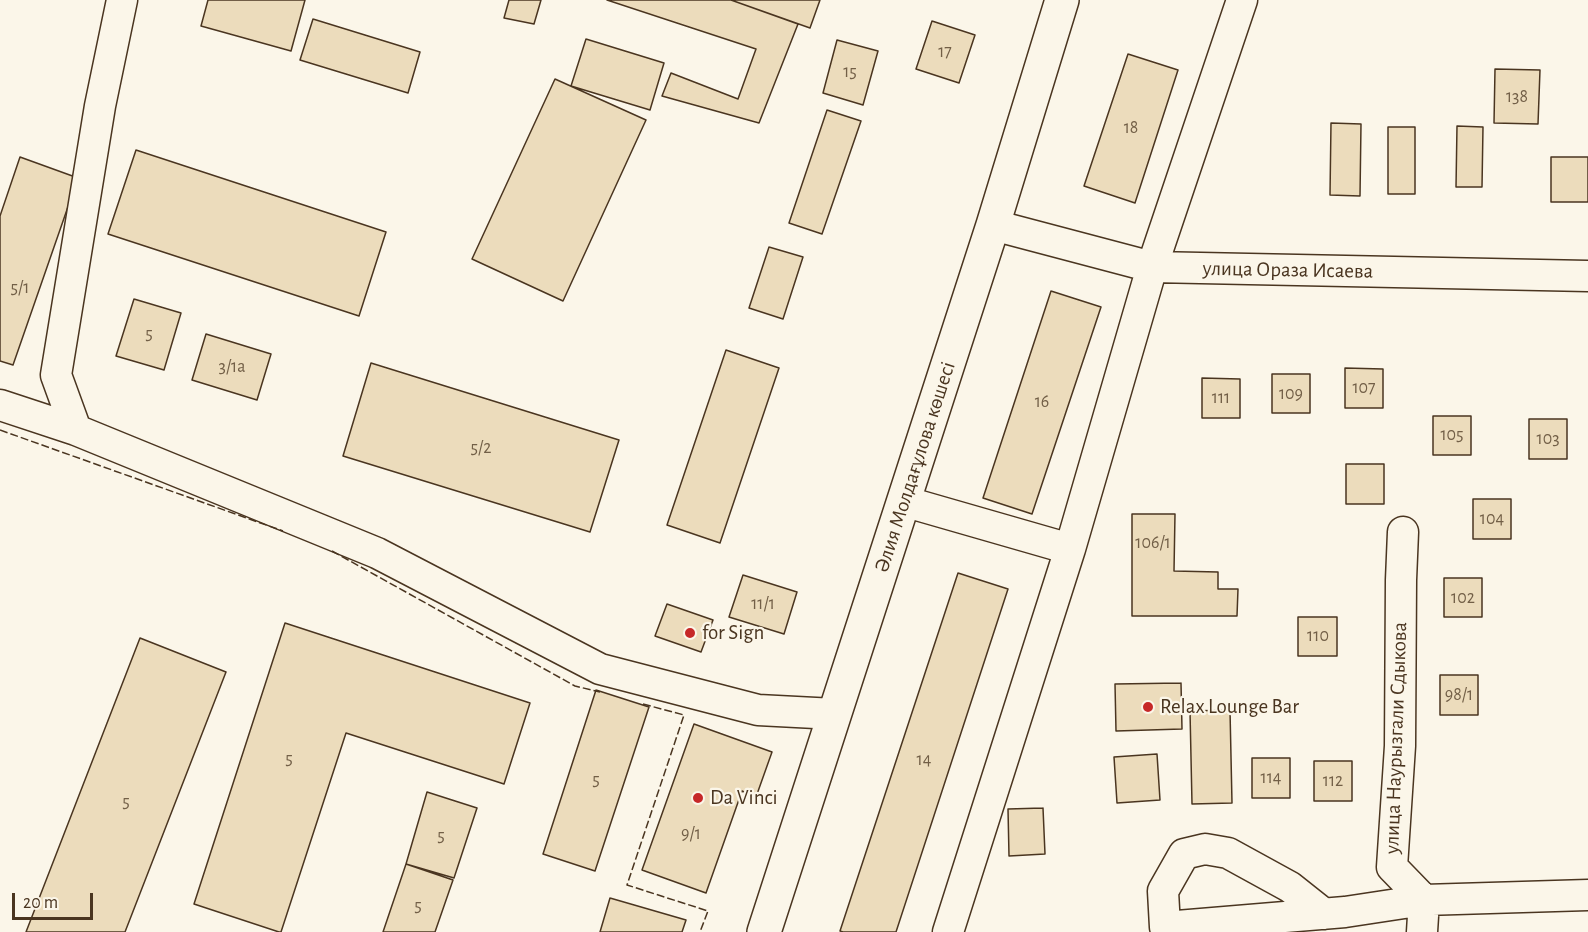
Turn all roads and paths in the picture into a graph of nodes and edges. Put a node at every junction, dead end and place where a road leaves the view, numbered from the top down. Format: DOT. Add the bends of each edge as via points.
graph roads {
  1 [pos="122,0"];
  2 [pos="1062,0"];
  3 [pos="1242,0"];
  4 [pos="993,225"];
  5 [pos="1152,267"];
  6 [pos="1588,276"];
  7 [pos="0,405"];
  8 [pos="76,430"];
  9 [pos="903,501"];
  10 [pos="1403,532"];
  11 [pos="1070,549"];
  12 [pos="834,714"];
  13 [pos="1588,895"];
  14 [pos="1424,900"];
  15 [pos="1324,914"];
  16 [pos="764,932"];
  17 [pos="948,932"];
  18 [pos="1422,932"];
  1 -- 8 [label="street" via="100,106 56,375"];
  2 -- 4 [label="main road, Әлия Молдағұлова көшесі"];
  3 -- 5 [label="street"];
  4 -- 5 [label="street, улица Ораза Исаева"];
  4 -- 9 [label="main road, Әлия Молдағұлова көшесі"];
  5 -- 6 [label="street, улица Ораза Исаева"];
  5 -- 11 [label="street"];
  7 -- 8 [label="street"];
  8 -- 12 [label="street" via="377,553 600,669 758,710"];
  9 -- 11 [label="street"];
  9 -- 12 [label="main road, Әлия Молдағұлова көшесі"];
  10 -- 14 [label="street, улица Наурызгали Сдыкова" via="1400,746 1392,867"];
  11 -- 17 [label="street"];
  12 -- 16 [label="main road, Әлия Молдағұлова көшесі"];
  13 -- 14 [label="street"];
  14 -- 15 [label="street"];
  14 -- 18 [label="street"];
  15 -- 15 [label="street" via="1290,887 1228,853 1205,849 1184,854 1163,891 1165,927"];
}
